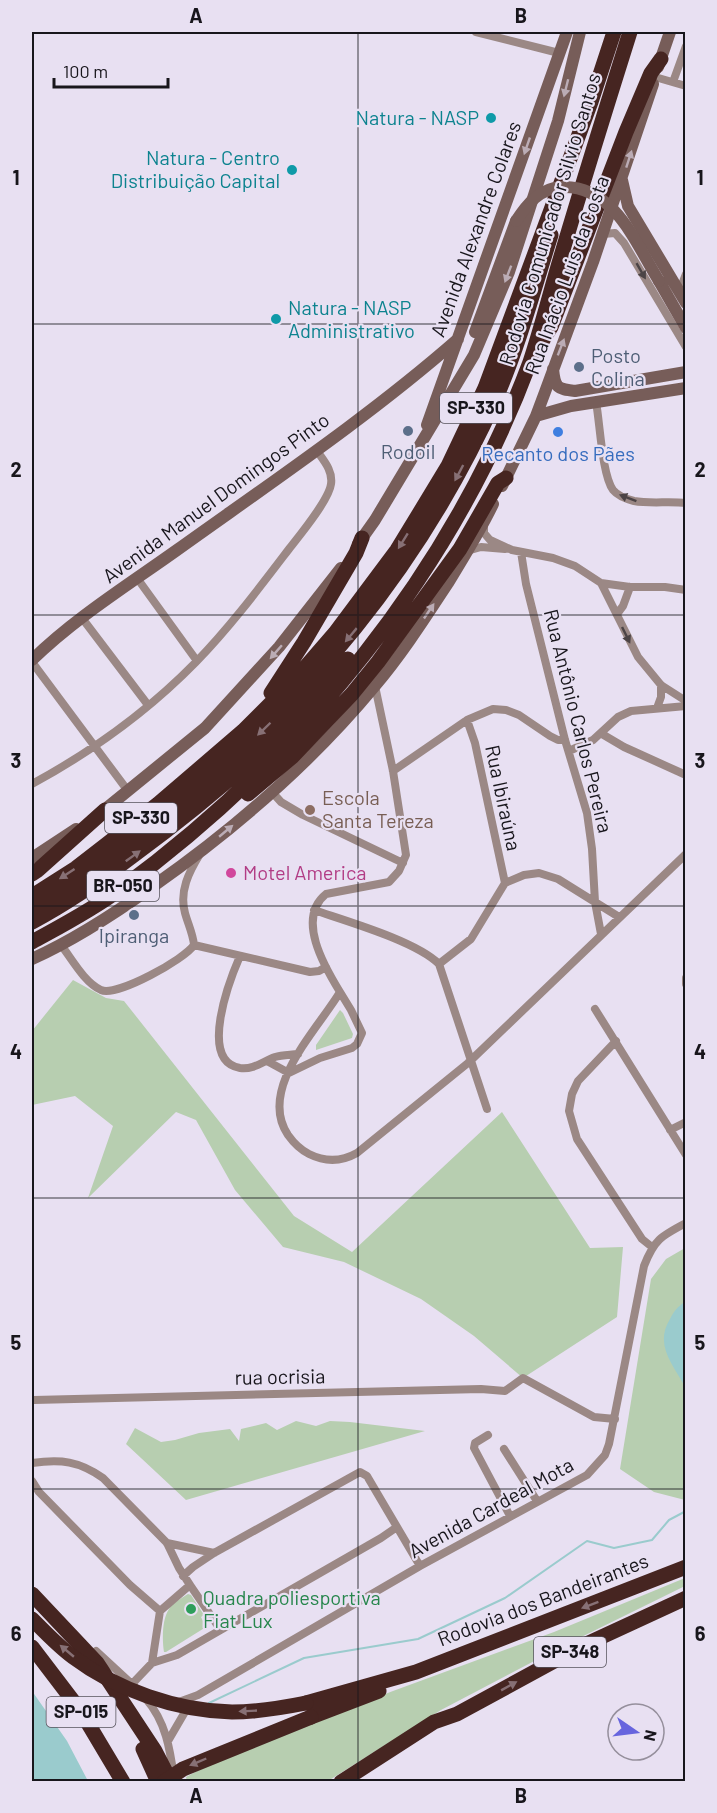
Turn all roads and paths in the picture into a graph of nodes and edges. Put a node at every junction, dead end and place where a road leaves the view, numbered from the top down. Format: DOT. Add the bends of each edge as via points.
graph roads {
  1 [pos="476,32"];
  2 [pos="567,32"];
  3 [pos="580,32"];
  4 [pos="614,32"];
  5 [pos="630,32"];
  6 [pos="670,32"];
  7 [pos="686,46"];
  8 [pos="559,53"];
  9 [pos="661,58"];
  10 [pos="655,77"];
  11 [pos="673,82"];
  12 [pos="686,86"];
  13 [pos="591,102"];
  14 [pos="622,180"];
  15 [pos="603,234"];
  16 [pos="686,274"];
  17 [pos="679,292"];
  18 [pos="686,303"];
  19 [pos="686,328"];
  20 [pos="458,339"];
  21 [pos="686,346"];
  22 [pos="530,360"];
  23 [pos="553,368"];
  24 [pos="424,369"];
  25 [pos="686,372"];
  26 [pos="445,374"];
  27 [pos="624,381"];
  28 [pos="686,388"];
  29 [pos="625,398"];
  30 [pos="596,402"];
  31 [pos="443,408"];
  32 [pos="536,416"];
  33 [pos="422,440"];
  34 [pos="317,451"];
  35 [pos="506,478"];
  36 [pos="686,503"];
  37 [pos="486,519"];
  38 [pos="362,538"];
  39 [pos="467,551"];
  40 [pos="516,551"];
  41 [pos="434,554"];
  42 [pos="137,578"];
  43 [pos="601,583"];
  44 [pos="630,587"];
  45 [pos="686,590"];
  46 [pos="617,614"];
  47 [pos="82,618"];
  48 [pos="32,661"];
  49 [pos="197,661"];
  50 [pos="661,685"];
  51 [pos="375,686"];
  52 [pos="686,701"];
  53 [pos="148,705"];
  54 [pos="686,706"];
  55 [pos="657,708"];
  56 [pos="467,720"];
  57 [pos="243,731"];
  58 [pos="602,734"];
  59 [pos="565,740"];
  60 [pos="95,747"];
  61 [pos="569,751"];
  62 [pos="393,771"];
  63 [pos="686,775"];
  64 [pos="32,784"];
  65 [pos="128,791"];
  66 [pos="272,792"];
  67 [pos="105,810"];
  68 [pos="207,819"];
  69 [pos="202,851"];
  70 [pos="686,854"];
  71 [pos="403,863"];
  72 [pos="34,868"];
  73 [pos="505,883"];
  74 [pos="32,896"];
  75 [pos="596,902"];
  76 [pos="314,910"];
  77 [pos="32,911"];
  78 [pos="619,917"];
  79 [pos="32,922"];
  80 [pos="601,934"];
  81 [pos="32,942"];
  82 [pos="61,945"];
  83 [pos="194,945"];
  84 [pos="240,956"];
  85 [pos="32,959"];
  86 [pos="439,964"];
  87 [pos="326,967"];
  88 [pos="686,978"];
  89 [pos="686,984"];
  90 [pos="340,992"];
  91 [pos="595,1009"];
  92 [pos="616,1041"];
  93 [pos="300,1052"];
  94 [pos="471,1059"];
  95 [pos="316,1060"];
  96 [pos="267,1061"];
  97 [pos="289,1073"];
  98 [pos="488,1109"];
  99 [pos="686,1122"];
  100 [pos="670,1130"];
  101 [pos="686,1155"];
  102 [pos="686,1223"];
  103 [pos="651,1247"];
  104 [pos="34,1400"];
  105 [pos="615,1419"];
  106 [pos="488,1435"];
  107 [pos="504,1449"];
  108 [pos="32,1462"];
  109 [pos="32,1481"];
  110 [pos="537,1501"];
  111 [pos="510,1516"];
  112 [pos="397,1527"];
  113 [pos="167,1543"];
  114 [pos="214,1553"];
  115 [pos="420,1566"];
  116 [pos="686,1567"];
  117 [pos="183,1576"];
  118 [pos="190,1585"];
  119 [pos="32,1594"];
  120 [pos="686,1598"];
  121 [pos="160,1611"];
  122 [pos="32,1619"];
  123 [pos="220,1629"];
  124 [pos="70,1633"];
  125 [pos="32,1647"];
  126 [pos="152,1663"];
  127 [pos="132,1684"];
  128 [pos="198,1695"];
  129 [pos="121,1697"];
  130 [pos="152,1706"];
  131 [pos="308,1710"];
  132 [pos="457,1714"];
  133 [pos="168,1741"];
  134 [pos="123,1782"];
  135 [pos="158,1782"];
  136 [pos="164,1782"];
  137 [pos="173,1782"];
  138 [pos="341,1782"];
  139 [pos="359,1782"];
  1 -- 8 [label="street"];
  2 -- 8 [label="main road, Avenida Alexandre Colares"];
  3 -- 31 [label="main road, one-way" via="558,121 509,272 474,355"];
  4 -- 13 [label="highway, Rodovia Comunicador Silvio Santos / SP-330"];
  5 -- 22 [label="highway, Rodovia Comunicador Silvio Santos / SP-330"];
  6 -- 9 [label="main road, Rua Inácio Luis da Costa"];
  7 -- 11 [label="street"];
  8 -- 20 [label="main road, Avenida Alexandre Colares, one-way"];
  9 -- 10 [label="main road, Rua Inácio Luis da Costa"];
  9 -- 22 [label="highway" via="626,132 551,327"];
  10 -- 11 [label="street"];
  14 -- 10 [label="main road, Rua Inácio Luis da Costa, one-way"];
  11 -- 12 [label="street"];
  13 -- 57 [label="highway, Rodovia Comunicador Silvio Santos / SP-330, one-way" via="485,388 448,465 364,596 302,672"];
  13 -- 77 [label="highway, one-way" via="529,308 496,397 458,476 408,559 334,656 248,744 106,862"];
  14 -- 15 [label="main road, Rua Inácio Luis da Costa"];
  14 -- 17 [label="main road" via="628,206"];
  15 -- 21 [label="street, one-way" via="615,233 624,243"];
  23 -- 15 [label="main road, Rua Inácio Luis da Costa, one-way"];
  16 -- 17 [label="street"];
  17 -- 18 [label="main road"];
  19 -- 31 [label="main road, bridge" via="606,202 575,187 540,193 516,221"];
  20 -- 24 [label="main road, Avenida Manuel Domingos Pinto"];
  20 -- 26 [label="main road, Avenida Alexandre Colares"];
  22 -- 41 [label="highway, Rodovia Comunicador Silvio Santos / SP-330" via="491,450"];
  23 -- 27 [label="main road" via="555,384 563,390"];
  23 -- 32 [label="main road, Rua Inácio Luis da Costa"];
  24 -- 26 [label="main road"];
  24 -- 34 [label="main road, Avenida Manuel Domingos Pinto"];
  25 -- 27 [label="main road"];
  26 -- 33 [label="main road, Avenida Alexandre Colares"];
  27 -- 29 [label="main road" via="620,388"];
  28 -- 29 [label="main road"];
  29 -- 30 [label="main road"];
  30 -- 32 [label="main road"];
  36 -- 30 [label="street, one-way" via="635,501 615,491 606,470"];
  31 -- 33 [label="main road"];
  32 -- 35 [label="main road, Rua Inácio Luis da Costa"];
  33 -- 38 [label="main road"];
  34 -- 42 [label="main road, Avenida Manuel Domingos Pinto"];
  34 -- 49 [label="street" via="331,476 324,500"];
  35 -- 37 [label="main road, Rua Inácio Luis da Costa"];
  35 -- 68 [label="highway" via="498,483 459,549 352,694 292,757 231,808"];
  37 -- 39 [label="main road, Rua Inácio Luis da Costa"];
  37 -- 40 [label="street" via="483,528 487,537"];
  38 -- 57 [label="highway" via="304,642"];
  38 -- 65 [label="main road, one-way" via="312,608 245,686 205,728"];
  39 -- 40 [label="street" via="481,547"];
  51 -- 39 [label="main road, Rua Inácio Luis da Costa, one-way"];
  40 -- 43 [label="street" via="565,562"];
  40 -- 59 [label="street, Rua Antônio Carlos Pereira"];
  41 -- 68 [label="highway, Rodovia Comunicador Silvio Santos / BR-050" via="397,612 341,684"];
  79 -- 41 [label="highway, one-way" via="91,887 240,771 316,695"];
  42 -- 47 [label="main road, Avenida Manuel Domingos Pinto"];
  42 -- 49 [label="street"];
  43 -- 44 [label="street"];
  43 -- 46 [label="street"];
  44 -- 45 [label="street"];
  44 -- 46 [label="street"];
  46 -- 50 [label="street, one-way" via="632,647"];
  47 -- 48 [label="main road, Avenida Manuel Domingos Pinto"];
  47 -- 53 [label="street"];
  48 -- 60 [label="street"];
  49 -- 53 [label="street"];
  50 -- 52 [label="street"];
  50 -- 55 [label="street" via="662,697"];
  51 -- 62 [label="street"];
  51 -- 66 [label="main road, Rua Inácio Luis da Costa"];
  53 -- 60 [label="street"];
  54 -- 55 [label="street"];
  55 -- 58 [label="street" via="625,713"];
  56 -- 59 [label="street" via="486,710 506,710 554,738"];
  56 -- 62 [label="street"];
  56 -- 73 [label="street, Rua Ibiraúna"];
  57 -- 74 [label="highway, Rodovia Comunicador Silvio Santos / SP-330, one-way" via="107,844"];
  58 -- 61 [label="street"];
  58 -- 63 [label="street"];
  59 -- 61 [label="street, Rua Antônio Carlos Pereira"];
  60 -- 64 [label="street"];
  60 -- 65 [label="street"];
  61 -- 75 [label="street, Rua Antônio Carlos Pereira" via="587,813"];
  62 -- 71 [label="street" via="406,848"];
  65 -- 67 [label="main road"];
  69 -- 66 [label="main road, Rua Inácio Luis da Costa, one-way"];
  66 -- 71 [label="street" via="303,815"];
  67 -- 72 [label="highway"];
  68 -- 81 [label="highway, Rodovia Comunicador Silvio Santos / BR-050" via="118,891"];
  69 -- 82 [label="main road, Rua Inácio Luis da Costa"];
  69 -- 83 [label="street, Rua Inácio Luis da Costa" via="183,893"];
  70 -- 78 [label="street"];
  71 -- 76 [label="street" via="389,882 326,894"];
  73 -- 75 [label="street" via="539,873 558,879"];
  73 -- 86 [label="street" via="471,939"];
  75 -- 78 [label="street"];
  75 -- 80 [label="street, Rua Antônio Carlos Pereira"];
  76 -- 86 [label="street" via="413,946"];
  76 -- 87 [label="street" via="313,928"];
  78 -- 80 [label="street"];
  80 -- 94 [label="street"];
  82 -- 83 [label="street" via="91,983 112,992 181,957"];
  82 -- 85 [label="main road, Rua Inácio Luis da Costa"];
  83 -- 84 [label="street"];
  84 -- 87 [label="street" via="310,972"];
  84 -- 96 [label="street" via="220,1019 221,1052 228,1063 241,1068"];
  86 -- 94 [label="street"];
  87 -- 90 [label="street"];
  88 -- 89 [label="street"];
  90 -- 93 [label="street"];
  90 -- 95 [label="street" via="362,1033 361,1039 352,1048"];
  91 -- 92 [label="street"];
  92 -- 100 [label="street"];
  92 -- 103 [label="street" via="578,1081 569,1111 578,1139"];
  93 -- 95 [label="street"];
  93 -- 96 [label="street"];
  93 -- 97 [label="street"];
  94 -- 97 [label="street" via="357,1153 337,1161 306,1153 285,1129 279,1100"];
  94 -- 98 [label="street"];
  95 -- 97 [label="street"];
  96 -- 97 [label="street"];
  99 -- 100 [label="street"];
  100 -- 101 [label="street"];
  102 -- 103 [label="street" via="669,1231"];
  103 -- 105 [label="street, Avenida Cardeal Mota"];
  104 -- 105 [label="street, rua ocrisia" via="505,1391 523,1378 594,1417"];
  105 -- 110 [label="street, Avenida Cardeal Mota" via="605,1455 596,1466 587,1475"];
  106 -- 111 [label="street" via="474,1448"];
  107 -- 110 [label="street"];
  108 -- 113 [label="street" via="70,1462 91,1470"];
  109 -- 121 [label="street" via="130,1586"];
  110 -- 111 [label="street, Avenida Cardeal Mota"];
  111 -- 115 [label="street, Avenida Cardeal Mota"];
  112 -- 114 [label="street" via="367,1476 360,1472"];
  112 -- 115 [label="street"];
  112 -- 123 [label="street"];
  113 -- 114 [label="street"];
  113 -- 117 [label="street"];
  114 -- 117 [label="street"];
  115 -- 128 [label="street, Avenida Cardeal Mota"];
  116 -- 131 [label="highway, Rodovia dos Bandeirantes / SP-348, one-way" via="416,1672 395,1685"];
  117 -- 118 [label="street"];
  118 -- 121 [label="street"];
  118 -- 123 [label="street"];
  119 -- 124 [label="highway"];
  132 -- 120 [label="highway, SP-348, one-way" via="582,1646"];
  121 -- 126 [label="street"];
  131 -- 122 [label="highway, one-way, bridge" via="199,1709 143,1694 72,1656"];
  123 -- 126 [label="street" via="177,1655"];
  124 -- 127 [label="street"];
  124 -- 129 [label="highway"];
  125 -- 134 [label="highway, SP-015" via="80,1710"];
  126 -- 127 [label="street"];
  127 -- 130 [label="street"];
  128 -- 130 [label="street, Avenida Cardeal Mota"];
  128 -- 133 [label="street, Avenida Cardeal Mota"];
  129 -- 135 [label="highway"];
  129 -- 137 [label="highway"];
  130 -- 133 [label="street"];
  131 -- 136 [label="highway, one-way, bridge" via="183,1769"];
  132 -- 138 [label="highway" via="434,1722"];
  132 -- 139 [label="highway"];
  133 -- 137 [label="street"];
}
